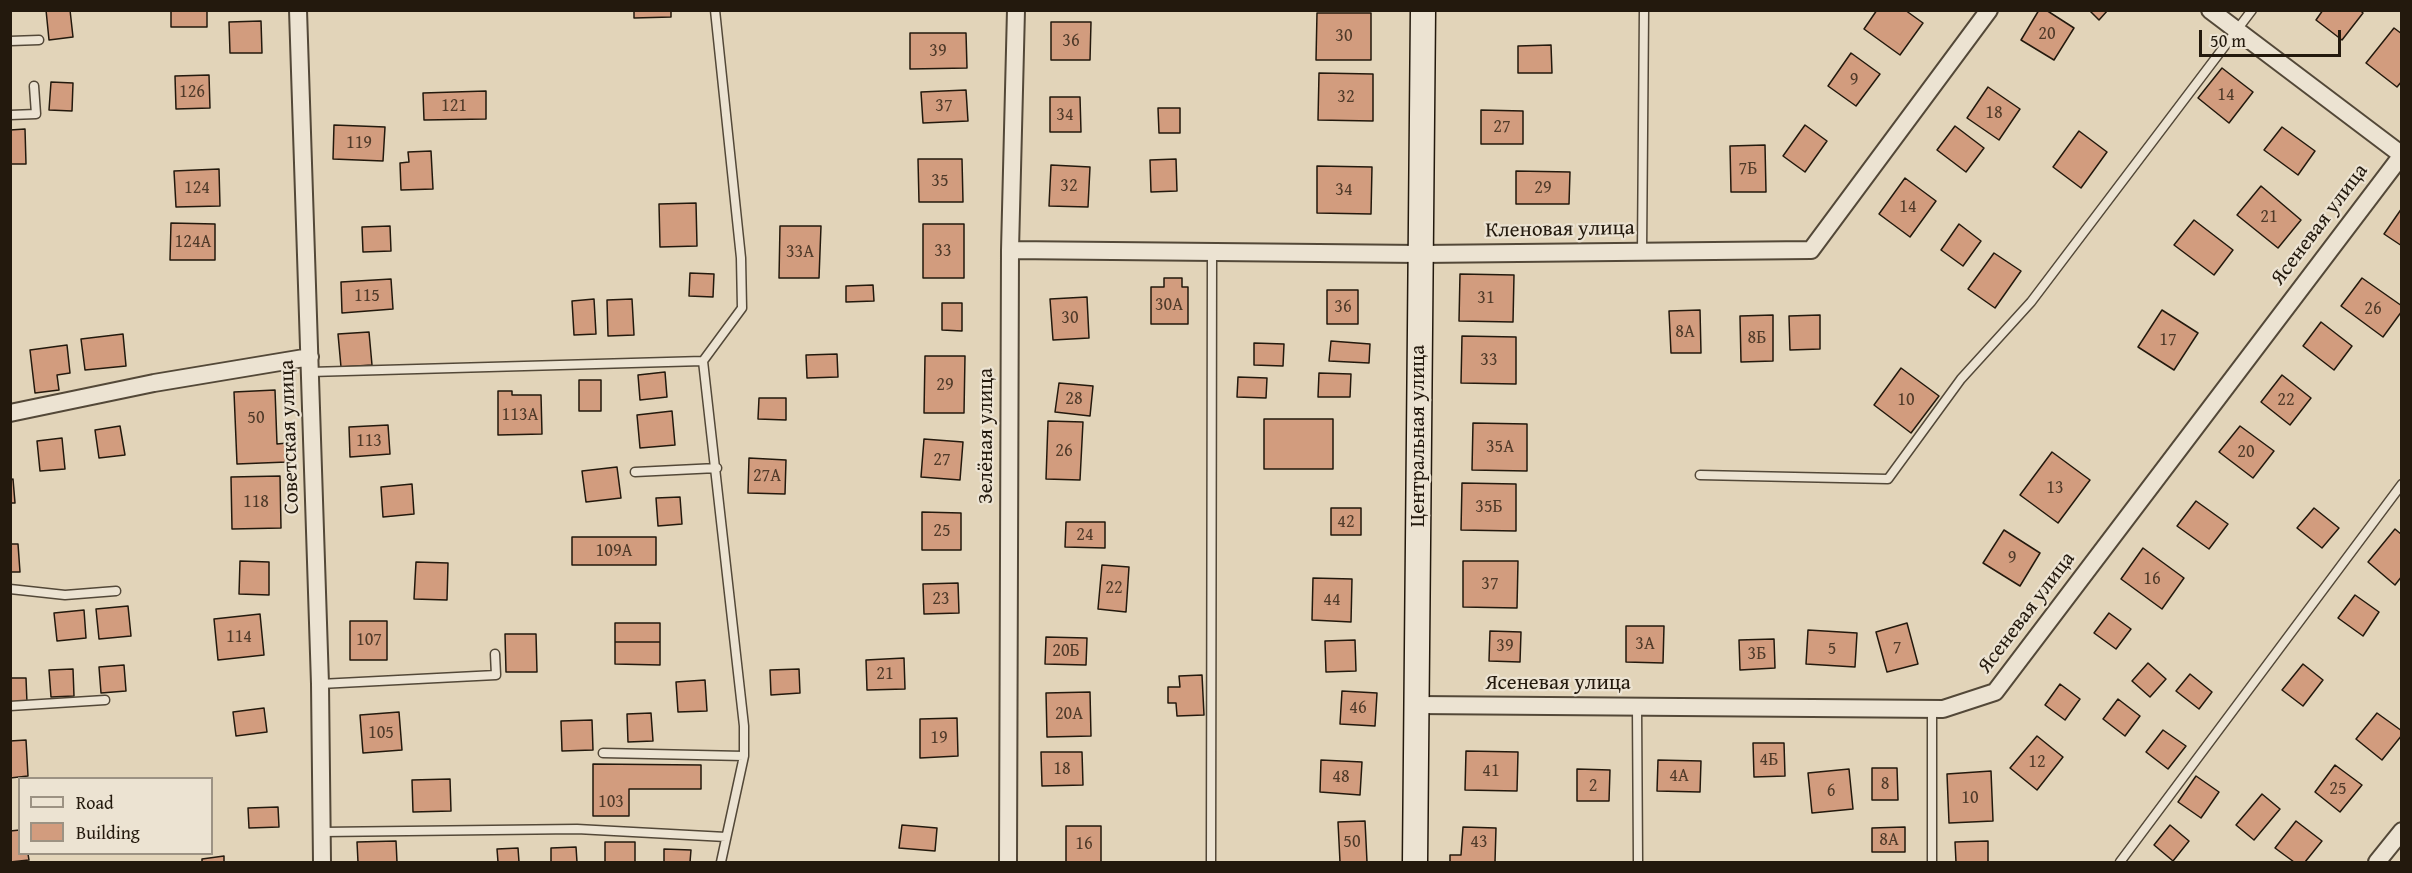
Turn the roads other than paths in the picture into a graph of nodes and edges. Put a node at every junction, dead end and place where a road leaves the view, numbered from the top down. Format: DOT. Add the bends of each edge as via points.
graph roads {
  1 [pos="298,10"];
  2 [pos="715,10"];
  3 [pos="1016,10"];
  4 [pos="1423,10"];
  5 [pos="1644,10"];
  6 [pos="1989,10"];
  7 [pos="2210,10"];
  8 [pos="2252,10"];
  9 [pos="2236,31"];
  10 [pos="39,40"];
  11 [pos="10,41"];
  12 [pos="34,86"];
  13 [pos="10,115"];
  14 [pos="2401,155"];
  15 [pos="1010,250"];
  16 [pos="1212,252"];
  17 [pos="1642,252"];
  18 [pos="1421,254"];
  19 [pos="703,361"];
  20 [pos="310,364"];
  21 [pos="10,413"];
  22 [pos="717,468"];
  23 [pos="635,472"];
  24 [pos="1700,475"];
  25 [pos="2402,484"];
  26 [pos="10,589"];
  27 [pos="116,591"];
  28 [pos="495,654"];
  29 [pos="320,684"];
  30 [pos="105,699"];
  31 [pos="1417,705"];
  32 [pos="10,706"];
  33 [pos="1637,707"];
  34 [pos="1932,708"];
  35 [pos="603,753"];
  36 [pos="744,756"];
  37 [pos="2402,831"];
  38 [pos="322,832"];
  39 [pos="726,837"];
  40 [pos="322,862"];
  41 [pos="721,862"];
  42 [pos="1008,862"];
  43 [pos="1211,862"];
  44 [pos="1415,862"];
  45 [pos="1638,862"];
  46 [pos="1932,862"];
  47 [pos="2120,862"];
  48 [pos="2377,862"];
  1 -- 20 [label="street, Советская улица"];
  2 -- 19 [label="lane" via="741,258 742,308"];
  3 -- 15 [label="street, Зелёная улица"];
  4 -- 18 [label="street, Центральная улица"];
  5 -- 17 [label="lane"];
  6 -- 17 [label="street, Кленовая улица" via="1811,250"];
  7 -- 9 [label="street"];
  8 -- 9 [label="lane"];
  9 -- 14 [label="street"];
  9 -- 24 [label="lane" via="2031,302 1961,379 1888,479"];
  10 -- 11 [label="lane"];
  12 -- 13 [label="lane" via="36,114"];
  14 -- 34 [label="street, Ясеневая улица" via="1995,692 1943,709"];
  15 -- 16 [label="street, Кленовая улица"];
  15 -- 42 [label="street, Зелёная улица"];
  16 -- 18 [label="street, Кленовая улица"];
  16 -- 43 [label="lane"];
  17 -- 18 [label="street, Кленовая улица"];
  18 -- 31 [label="street, Центральная улица"];
  19 -- 20 [label="lane"];
  19 -- 22 [label="lane"];
  20 -- 21 [label="street" via="154,383"];
  20 -- 29 [label="street, Советская улица"];
  22 -- 23 [label="lane"];
  22 -- 36 [label="lane"];
  25 -- 47 [label="lane"];
  26 -- 27 [label="lane" via="66,596"];
  28 -- 29 [label="lane" via="496,675"];
  29 -- 38 [label="street, Советская улица"];
  30 -- 32 [label="lane"];
  31 -- 33 [label="street, Ясеневая улица"];
  31 -- 44 [label="street, Центральная улица"];
  33 -- 34 [label="street, Ясеневая улица"];
  33 -- 45 [label="lane"];
  34 -- 46 [label="lane"];
  35 -- 36 [label="lane"];
  36 -- 39 [label="lane"];
  37 -- 48 [label="street"];
  38 -- 39 [label="lane" via="577,829"];
  38 -- 40 [label="street, Советская улица"];
  39 -- 41 [label="lane"];
}
